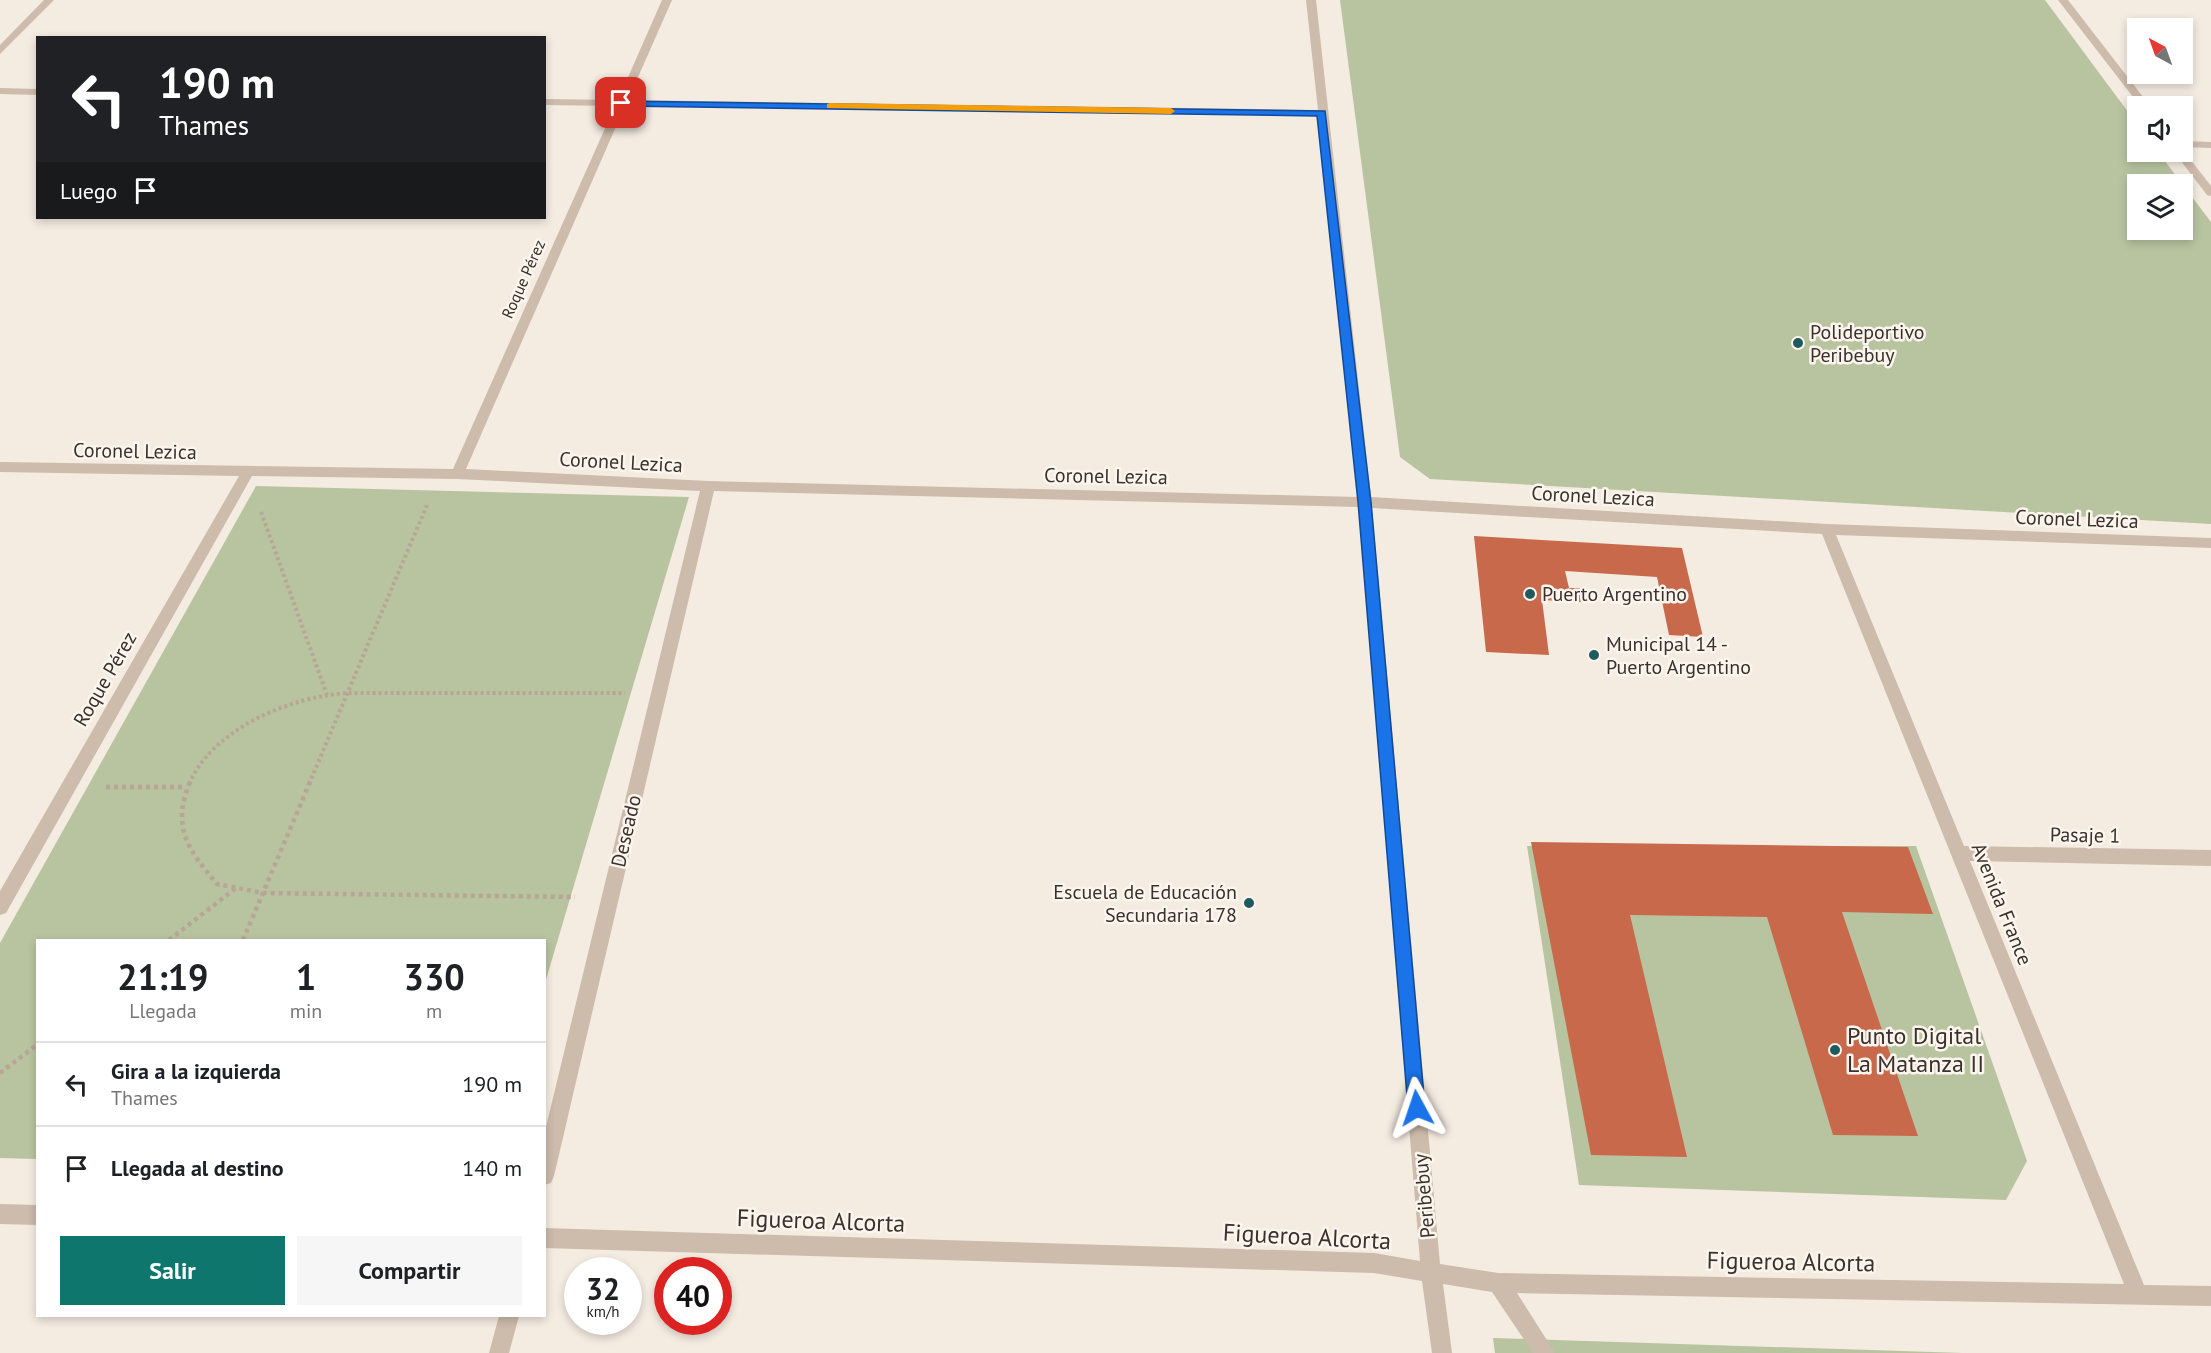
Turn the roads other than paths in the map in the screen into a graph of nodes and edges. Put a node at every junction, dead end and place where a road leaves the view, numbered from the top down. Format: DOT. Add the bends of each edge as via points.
graph roads {
  1 [pos="49,0"];
  2 [pos="667,0"];
  3 [pos="1311,0"];
  4 [pos="2063,0"];
  5 [pos="0,51"];
  6 [pos="0,91"];
  7 [pos="36,92"];
  8 [pos="2137,96"];
  9 [pos="546,102"];
  10 [pos="621,103"];
  11 [pos="1322,113"];
  12 [pos="2193,144"];
  13 [pos="2211,145"];
  14 [pos="2187,162"];
  15 [pos="2211,193"];
  16 [pos="0,467"];
  17 [pos="247,472"];
  18 [pos="457,474"];
  19 [pos="708,486"];
  20 [pos="1365,502"];
  21 [pos="1827,529"];
  22 [pos="2211,543"];
  23 [pos="1959,853"];
  24 [pos="2211,858"];
  25 [pos="0,907"];
  26 [pos="546,1168"];
  27 [pos="0,1214"];
  28 [pos="36,1215"];
  29 [pos="546,1238"];
  30 [pos="1431,1271"];
  31 [pos="1498,1283"];
  32 [pos="2138,1293"];
  33 [pos="2211,1296"];
  34 [pos="509,1317"];
  35 [pos="499,1353"];
  36 [pos="1442,1353"];
  37 [pos="1545,1353"];
  1 -- 5 [label="street"];
  2 -- 10 [label="street, Roque Pérez"];
  3 -- 11 [label="street, Peribebuy"];
  4 -- 8 [label="street"];
  6 -- 7 [label="street"];
  9 -- 10 [label="street"];
  10 -- 11 [label="street"];
  10 -- 18 [label="street, Roque Pérez"];
  11 -- 20 [label="street, Peribebuy"];
  12 -- 13 [label="street"];
  14 -- 15 [label="street"];
  16 -- 17 [label="street, Coronel Lezica"];
  17 -- 18 [label="street, Coronel Lezica"];
  17 -- 25 [label="street, Roque Pérez"];
  18 -- 19 [label="street, Coronel Lezica"];
  19 -- 20 [label="street, Coronel Lezica"];
  19 -- 26 [label="street, Deseado"];
  20 -- 21 [label="street, Coronel Lezica"];
  20 -- 30 [label="street, Peribebuy"];
  21 -- 22 [label="street, Coronel Lezica"];
  21 -- 23 [label="street, Avenida France"];
  23 -- 24 [label="street, Pasaje 1"];
  23 -- 32 [label="street, Avenida France"];
  27 -- 28 [label="street"];
  29 -- 30 [label="street, Figueroa Alcorta" via="1374,1263"];
  30 -- 31 [label="street, Figueroa Alcorta"];
  30 -- 36 [label="street, Peribebuy"];
  31 -- 32 [label="street, Figueroa Alcorta"];
  31 -- 37 [label="street"];
  32 -- 33 [label="street, Figueroa Alcorta"];
  34 -- 35 [label="street"];
}
